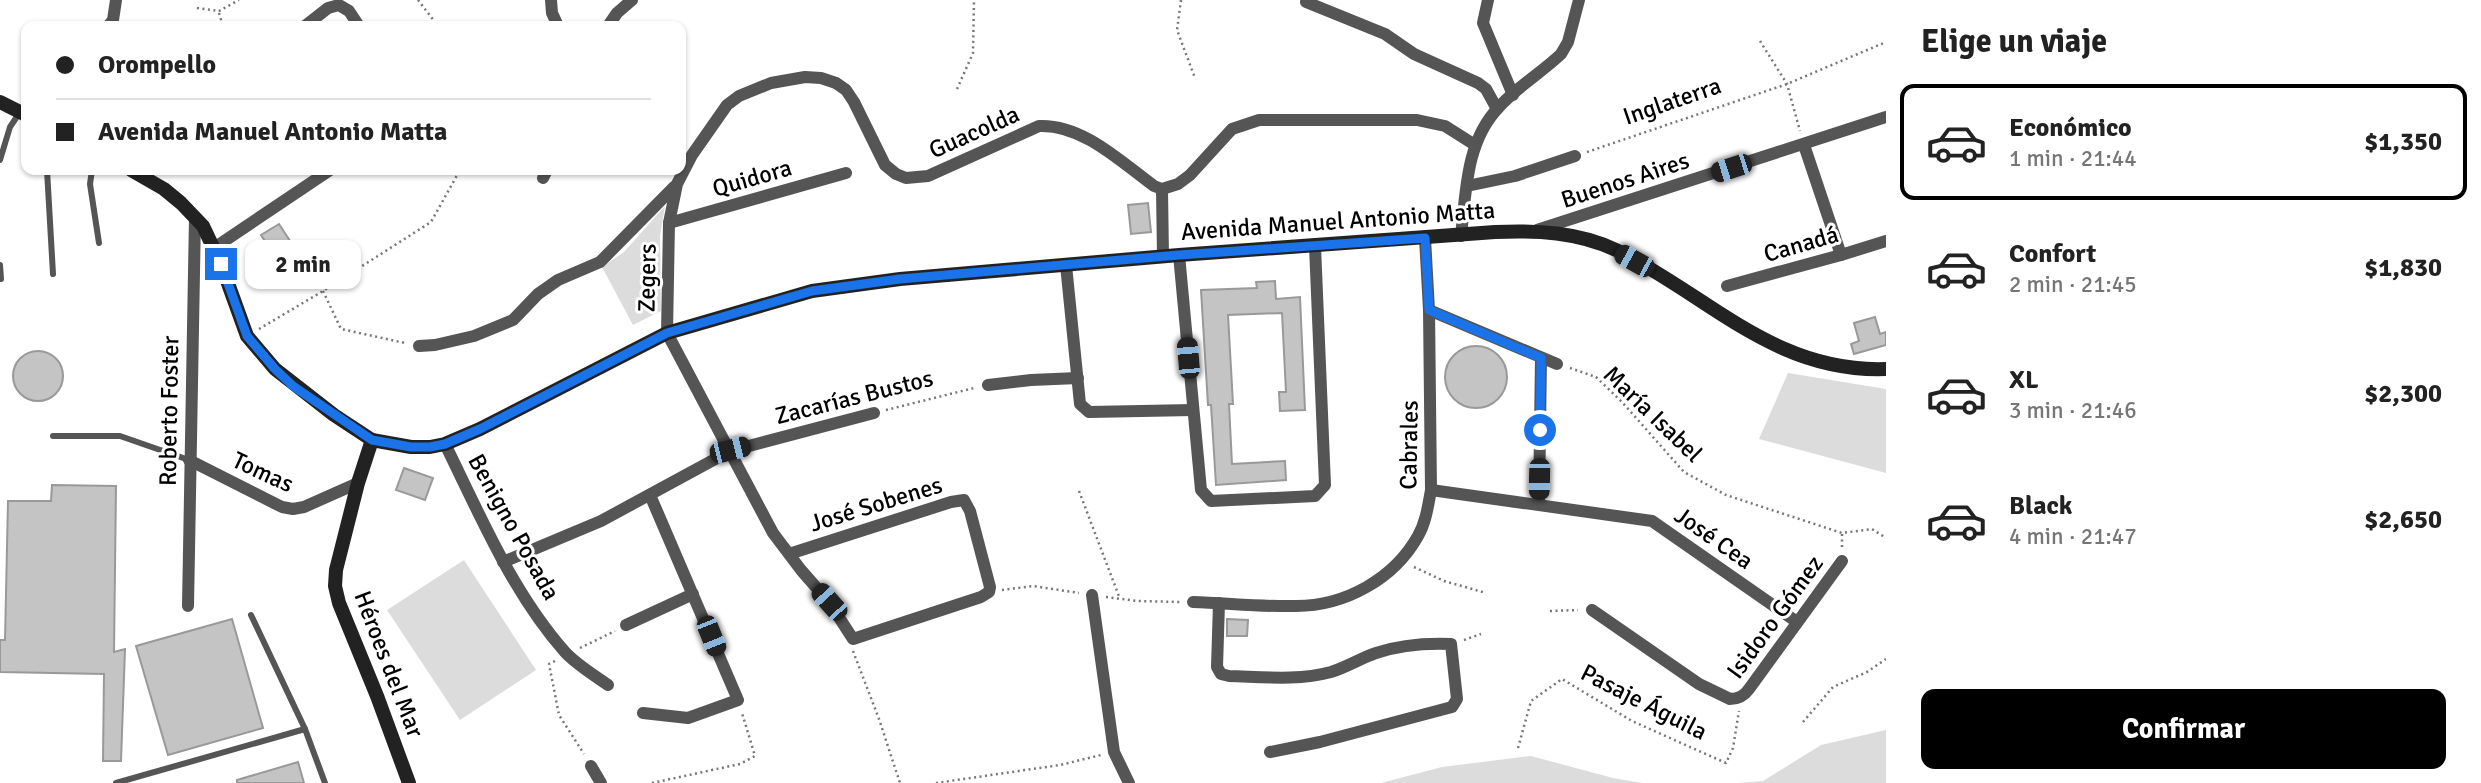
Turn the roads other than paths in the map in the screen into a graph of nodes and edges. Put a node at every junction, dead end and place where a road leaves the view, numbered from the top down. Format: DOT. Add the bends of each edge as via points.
graph roads {
  1 [pos="116,0"];
  2 [pos="551,0"];
  3 [pos="632,0"];
  4 [pos="1488,0"];
  5 [pos="1579,0"];
  6 [pos="1306,2"];
  7 [pos="112,21"];
  8 [pos="311,21"];
  9 [pos="356,21"];
  10 [pos="556,21"];
  11 [pos="611,21"];
  12 [pos="1513,95"];
  13 [pos="0,102"];
  14 [pos="1497,109"];
  15 [pos="21,113"];
  16 [pos="21,116"];
  17 [pos="1886,117"];
  18 [pos="1475,145"];
  19 [pos="1804,145"];
  20 [pos="1575,156"];
  21 [pos="0,160"];
  22 [pos="686,167"];
  23 [pos="846,173"];
  24 [pos="47,175"];
  25 [pos="91,175"];
  26 [pos="140,175"];
  27 [pos="318,175"];
  28 [pos="682,175"];
  29 [pos="677,184"];
  30 [pos="1467,186"];
  31 [pos="1162,189"];
  32 [pos="194,217"];
  33 [pos="669,223"];
  34 [pos="1537,230"];
  35 [pos="1461,236"];
  36 [pos="1425,238"];
  37 [pos="1886,241"];
  38 [pos="99,243"];
  39 [pos="1315,246"];
  40 [pos="214,248"];
  41 [pos="1179,255"];
  42 [pos="1841,255"];
  43 [pos="1163,257"];
  44 [pos="0,265"];
  45 [pos="1066,265"];
  46 [pos="53,274"];
  47 [pos="1,279"];
  48 [pos="1727,286"];
  49 [pos="1429,310"];
  50 [pos="667,333"];
  51 [pos="419,346"];
  52 [pos="1541,358"];
  53 [pos="1557,363"];
  54 [pos="1886,369"];
  55 [pos="1078,378"];
  56 [pos="988,385"];
  57 [pos="1193,410"];
  58 [pos="874,414"];
  59 [pos="53,436"];
  60 [pos="372,440"];
  61 [pos="445,444"];
  62 [pos="730,450"];
  63 [pos="189,460"];
  64 [pos="358,483"];
  65 [pos="1431,490"];
  66 [pos="650,495"];
  67 [pos="1539,503"];
  68 [pos="789,554"];
  69 [pos="1842,561"];
  70 [pos="503,562"];
  71 [pos="693,594"];
  72 [pos="1092,595"];
  73 [pos="1193,602"];
  74 [pos="1219,603"];
  75 [pos="188,606"];
  76 [pos="1592,610"];
  77 [pos="251,615"];
  78 [pos="1797,622"];
  79 [pos="626,625"];
  80 [pos="608,685"];
  81 [pos="643,713"];
  82 [pos="305,729"];
  83 [pos="1270,752"];
  84 [pos="591,766"];
  85 [pos="116,783"];
  86 [pos="325,783"];
  87 [pos="409,783"];
  88 [pos="601,783"];
  89 [pos="1129,783"];
  1 -- 7 [label="street"];
  2 -- 10 [label="street"];
  3 -- 11 [label="street"];
  4 -- 12 [label="street" via="1483,23"];
  5 -- 12 [label="street" via="1561,54"];
  6 -- 14 [label="street" via="1385,34 1413,54 1478,83"];
  8 -- 9 [label="street" via="339,5"];
  12 -- 14 [label="street"];
  13 -- 15 [label="main road"];
  14 -- 18 [label="street"];
  16 -- 21 [label="lane" via="10,127"];
  17 -- 19 [label="street, Buenos Aires"];
  18 -- 30 [label="street"];
  18 -- 31 [label="street" via="1445,126 1417,120 1259,120 1232,129 1190,176"];
  19 -- 34 [label="street, Buenos Aires"];
  19 -- 42 [label="street"];
  20 -- 30 [label="street"];
  22 -- 31 [label="street, Guacolda" via="727,105 771,83 805,77 821,78 846,90 885,165 906,178 928,176 1023,132 1055,125 1070,129"];
  23 -- 33 [label="street, Quidora"];
  24 -- 46 [label="lane"];
  25 -- 38 [label="lane"];
  26 -- 32 [label="main road, Avenida Manuel Antonio Matta" via="164,189"];
  27 -- 40 [label="street"];
  28 -- 29 [label="street, Guacolda"];
  29 -- 33 [label="street, Guacolda"];
  29 -- 51 [label="street, Guacolda" via="600,262 558,280 513,320 474,336"];
  30 -- 35 [label="street"];
  31 -- 43 [label="street"];
  32 -- 40 [label="main road, Avenida Manuel Antonio Matta"];
  32 -- 63 [label="street, Roberto Foster"];
  33 -- 50 [label="street, Zegers"];
  34 -- 35 [label="main road, Avenida Manuel Antonio Matta"];
  34 -- 54 [label="main road, Avenida Manuel Antonio Matta" via="1614,249 1784,350 1850,368"];
  35 -- 36 [label="main road, Avenida Manuel Antonio Matta"];
  36 -- 39 [label="main road, Avenida Manuel Antonio Matta"];
  36 -- 49 [label="street, Cabrales"];
  37 -- 42 [label="street, Canadá"];
  39 -- 41 [label="main road, Avenida Manuel Antonio Matta"];
  39 -- 57 [label="street" via="1325,485 1315,496 1211,501 1200,490"];
  40 -- 60 [label="main road, Avenida Manuel Antonio Matta" via="247,336 293,386"];
  41 -- 43 [label="main road, Avenida Manuel Antonio Matta"];
  41 -- 57 [label="street"];
  42 -- 48 [label="street, Canadá"];
  43 -- 45 [label="main road, Avenida Manuel Antonio Matta"];
  44 -- 47 [label="lane"];
  45 -- 50 [label="main road, Avenida Manuel Antonio Matta" via="812,291"];
  45 -- 55 [label="street"];
  49 -- 52 [label="street"];
  49 -- 65 [label="street, Cabrales"];
  50 -- 61 [label="main road, Avenida Manuel Antonio Matta"];
  50 -- 62 [label="street"];
  52 -- 53 [label="street"];
  52 -- 67 [label="street"];
  55 -- 56 [label="street"];
  55 -- 57 [label="street" via="1080,404 1089,412"];
  58 -- 62 [label="street, Zacarías Bustos"];
  59 -- 63 [label="lane" via="120,436"];
  60 -- 61 [label="main road, Avenida Manuel Antonio Matta" via="411,447"];
  60 -- 64 [label="main road, Héroes del Mar"];
  61 -- 70 [label="street, Benigno Posada"];
  62 -- 66 [label="street, Zacarías Bustos"];
  62 -- 68 [label="street" via="773,533"];
  63 -- 64 [label="street, Tomas" via="293,509"];
  63 -- 75 [label="street, Roberto Foster"];
  64 -- 87 [label="main road, Héroes del Mar" via="335,586"];
  65 -- 67 [label="street, José Cea"];
  65 -- 74 [label="street, Cabrales" via="1419,535 1402,560 1352,595 1297,606"];
  66 -- 70 [label="street, Zacarías Bustos"];
  66 -- 71 [label="street"];
  67 -- 78 [label="street, José Cea" via="1652,521"];
  68 -- 68 [label="street, José Sobenes" via="853,639 989,592 964,500"];
  69 -- 78 [label="street, Isidoro Gómez"];
  70 -- 80 [label="street, Benigno Posada" via="567,654"];
  71 -- 79 [label="street"];
  71 -- 81 [label="street" via="737,700 688,718"];
  72 -- 89 [label="street" via="1114,752"];
  73 -- 74 [label="street, Cabrales"];
  74 -- 83 [label="street" via="1217,667 1222,674 1306,677 1396,648 1451,644 1457,699 1452,707"];
  76 -- 78 [label="street, Isidoro Gómez" via="1699,684 1730,699 1741,698"];
  77 -- 82 [label="lane"];
  82 -- 85 [label="lane"];
  82 -- 86 [label="lane"];
  84 -- 88 [label="street"];
}
